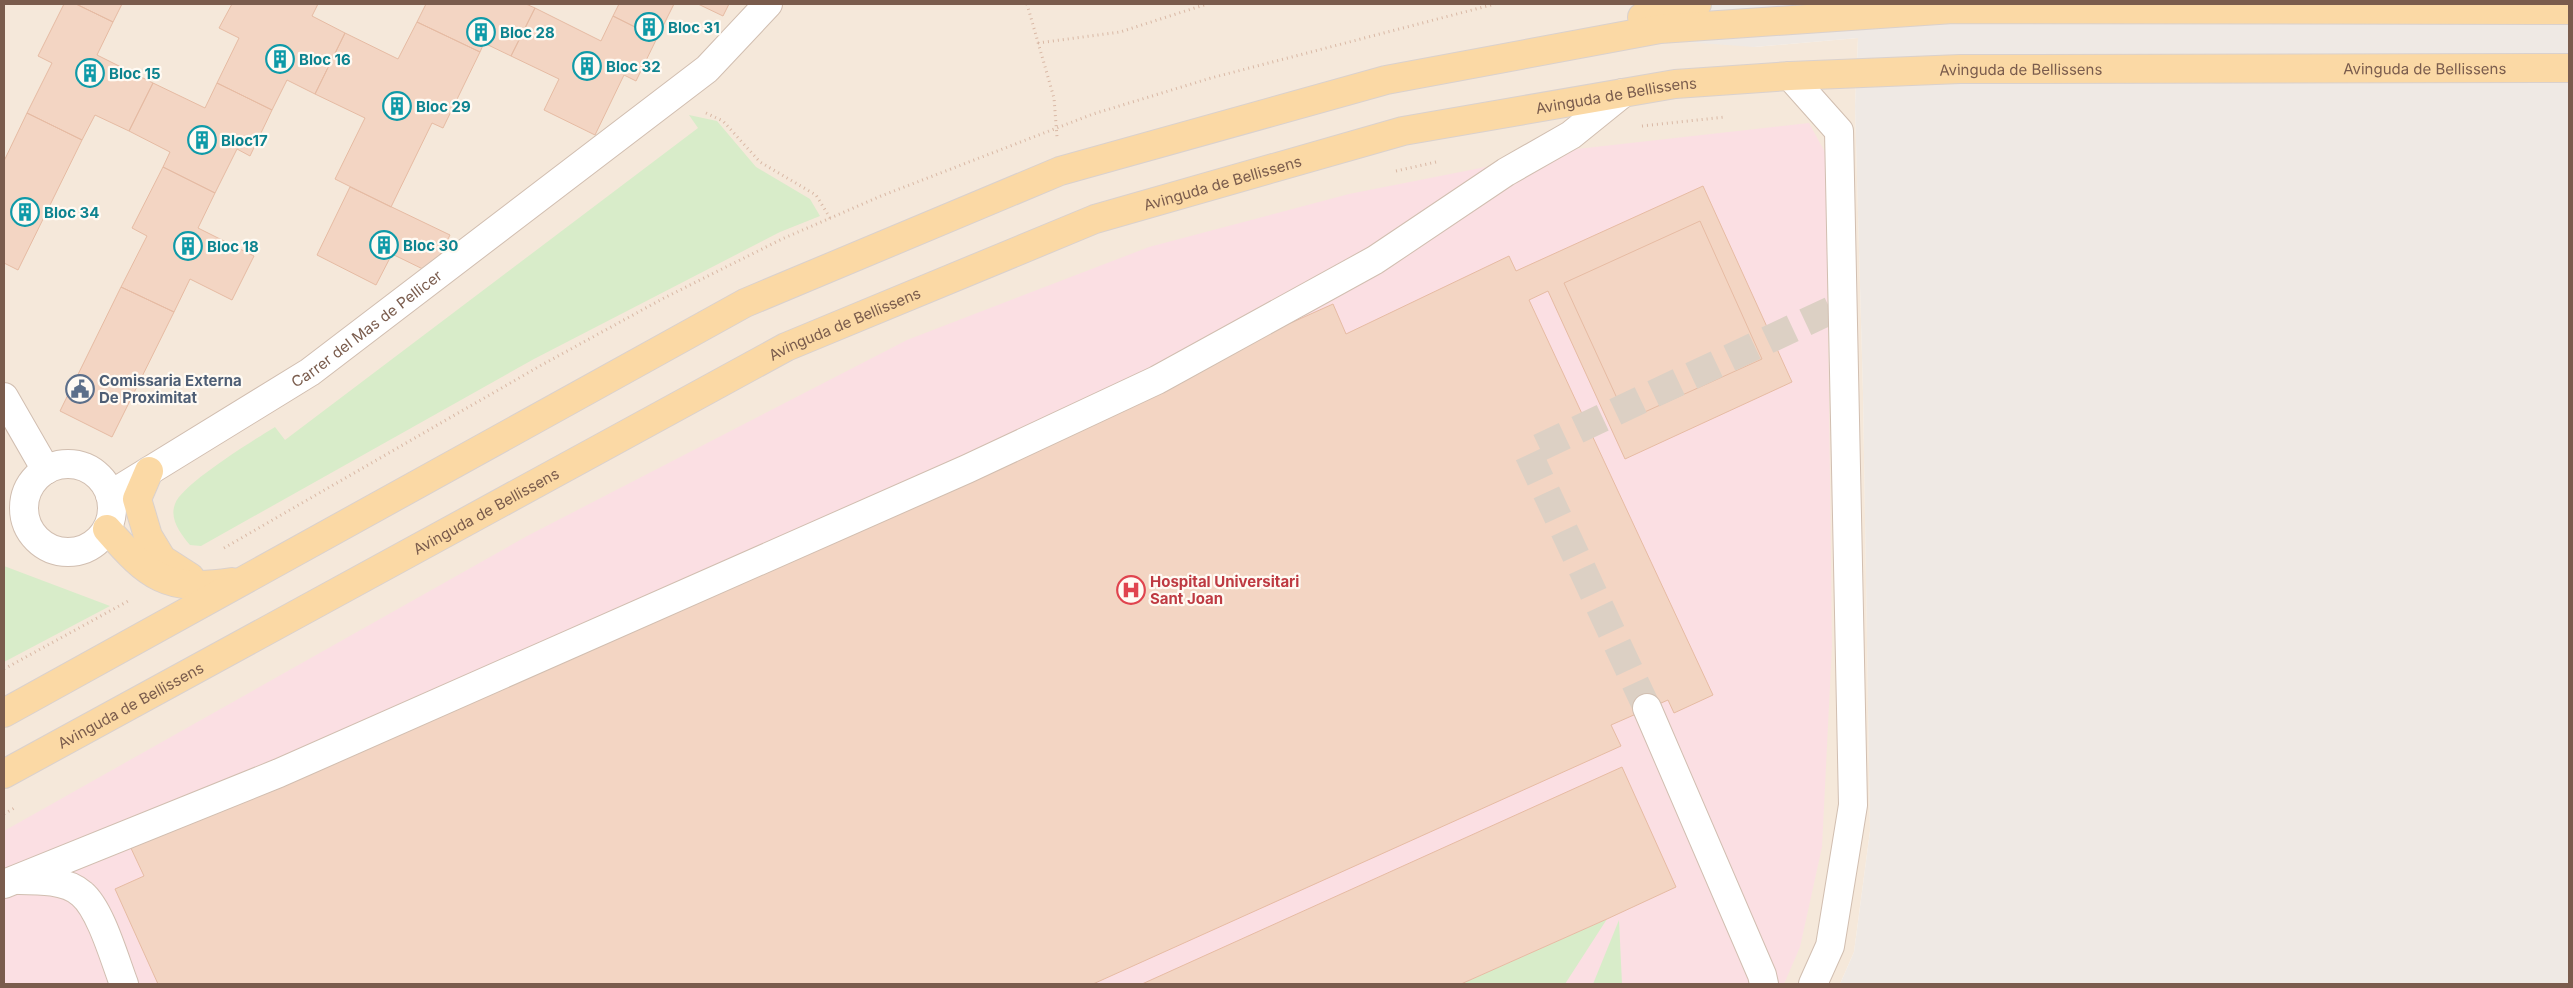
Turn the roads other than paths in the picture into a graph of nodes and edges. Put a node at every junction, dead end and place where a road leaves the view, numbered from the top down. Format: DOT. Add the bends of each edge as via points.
graph roads {
  1 [pos="768,4"];
  2 [pos="1697,4"];
  3 [pos="2569,10"];
  4 [pos="2569,68"];
  5 [pos="1790,76"];
  6 [pos="1386,80"];
  7 [pos="1623,93"];
  8 [pos="4,397"];
  9 [pos="46,470"];
  10 [pos="149,472"];
  11 [pos="110,495"];
  12 [pos="14,514"];
  13 [pos="106,529"];
  14 [pos="243,581"];
  15 [pos="204,586"];
  16 [pos="1647,708"];
  17 [pos="4,714"];
  18 [pos="4,774"];
  19 [pos="8,882"];
  20 [pos="124,984"];
  21 [pos="1764,984"];
  22 [pos="1813,984"];
  1 -- 10 [label="street, Carrer del Mas de Pellicer" via="707,69 310,372"];
  2 -- 6 [label="main road"];
  3 -- 6 [label="main road" via="1953,9 1660,29"];
  4 -- 5 [label="main road, Avinguda de Bellissens" via="1960,69"];
  5 -- 7 [label="main road, Avinguda de Bellissens" via="1675,84"];
  5 -- 22 [label="street" via="1839,131 1853,805 1830,946"];
  6 -- 14 [label="main road" via="1060,171 745,303"];
  7 -- 18 [label="main road, Avinguda de Bellissens" via="1403,131 1095,219 795,343"];
  7 -- 19 [label="street" via="1571,135 1506,172 1375,260 1157,380 967,469 490,682 249,786"];
  8 -- 9 [label="street"];
  9 -- 11 [label="street" via="74,464 89,468 99,476"];
  9 -- 12 [label="street" via="34,480"];
  10 -- 11 [label="street, Carrer del Mas de Pellicer"];
  10 -- 15 [label="main road" via="137,499 148,536 162,559"];
  11 -- 13 [label="street" via="112,506"];
  12 -- 13 [label="street" via="28,525 36,538 48,547 63,551 83,549 97,542"];
  13 -- 15 [label="main road" via="146,570 161,579"];
  14 -- 15 [label="main road"];
  14 -- 17 [label="main road"];
  16 -- 21 [label="street"];
  19 -- 20 [label="street" via="51,880 82,894 102,924"];
}
